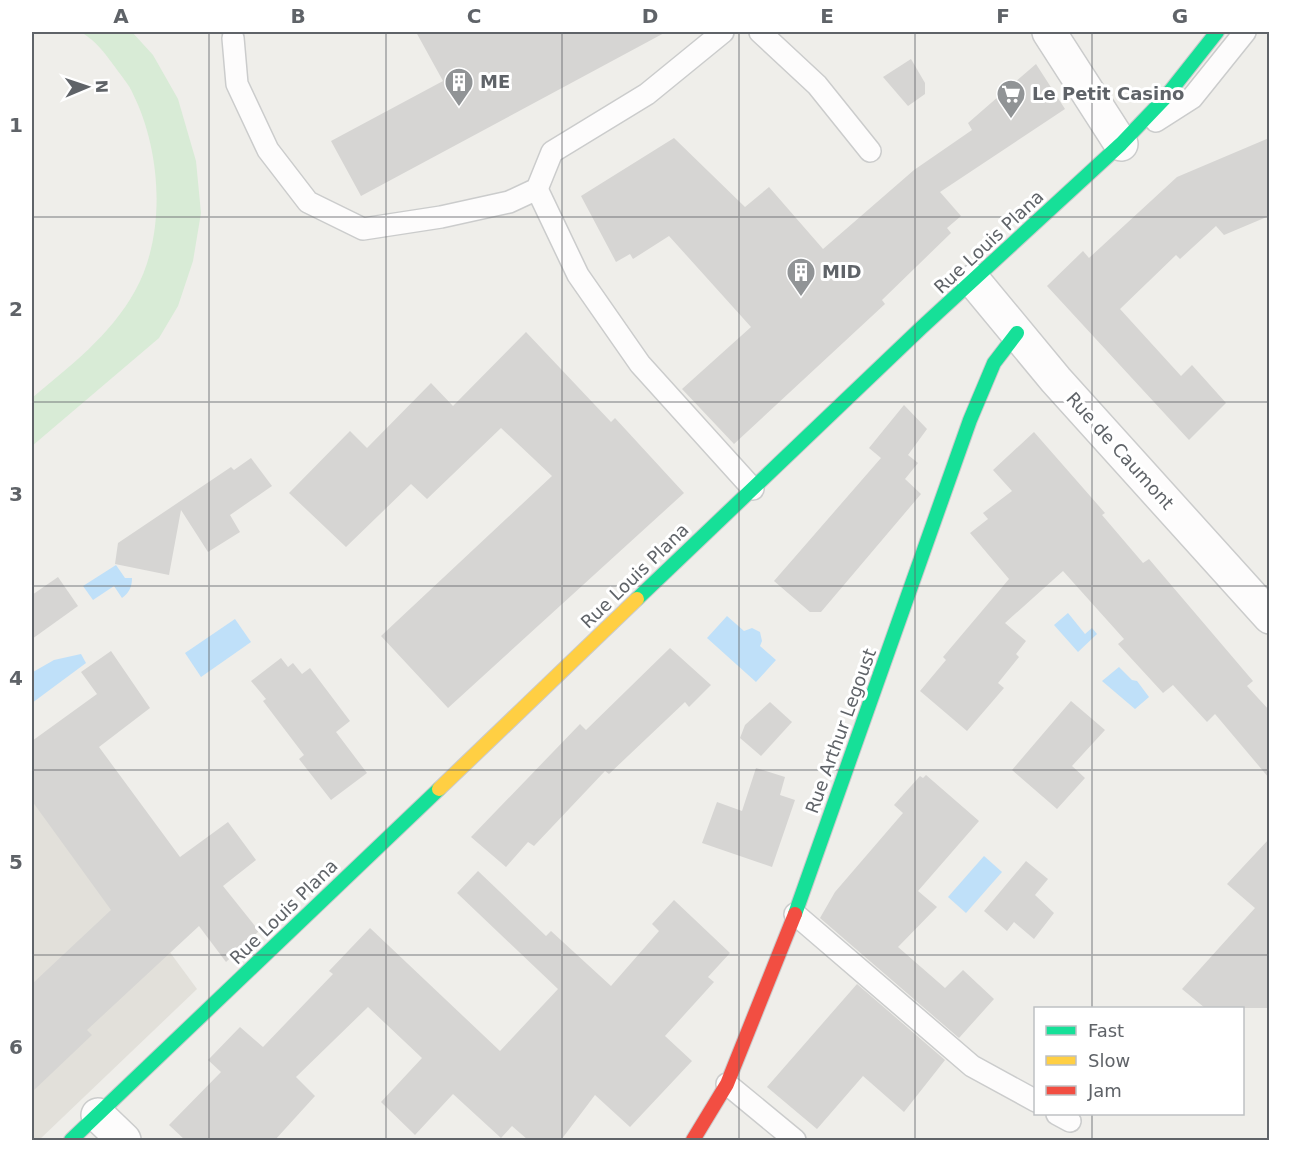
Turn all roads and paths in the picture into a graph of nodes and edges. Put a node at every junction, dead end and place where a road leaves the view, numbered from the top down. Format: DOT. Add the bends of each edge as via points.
graph roads {
  1 [pos="723,32"];
  2 [pos="760,32"];
  3 [pos="1049,32"];
  4 [pos="1217,32"];
  5 [pos="1245,32"];
  6 [pos="233,38"];
  7 [pos="1121,144"];
  8 [pos="870,151"];
  9 [pos="537,189"];
  10 [pos="974,281"];
  11 [pos="1017,333"];
  12 [pos="753,489"];
  13 [pos="1269,617"];
  14 [pos="795,914"];
  15 [pos="727,1084"];
  16 [pos="1034,1100"];
  17 [pos="98,1114"];
  18 [pos="71,1140"];
  19 [pos="124,1140"];
  20 [pos="693,1140"];
  21 [pos="795,1140"];
  1 -- 9 [label="lane" via="647,94 552,152"];
  2 -- 8 [label="lane" via="817,85"];
  3 -- 7 [label="street"];
  4 -- 7 [label="street, Rue Louis Plana" via="1164,99"];
  5 -- 7 [label="lane" via="1192,98"];
  6 -- 9 [label="lane" via="237,84 268,150 308,202 353,225 363,229 441,217 509,202"];
  7 -- 10 [label="street, Rue Louis Plana"];
  9 -- 12 [label="lane" via="578,275 640,364"];
  10 -- 11 [label="street, Rue de Caumont"];
  10 -- 12 [label="street, Rue Louis Plana"];
  11 -- 13 [label="street, Rue de Caumont"];
  11 -- 14 [label="street, Rue Arthur Legoust" via="994,363 970,420"];
  12 -- 17 [label="street, Rue Louis Plana"];
  14 -- 15 [label="street, Rue Arthur Legoust"];
  14 -- 16 [label="lane" via="972,1066"];
  15 -- 20 [label="street, Rue Arthur Legoust"];
  15 -- 21 [label="lane"];
  17 -- 18 [label="street, Rue Louis Plana"];
  17 -- 19 [label="street"];
}
